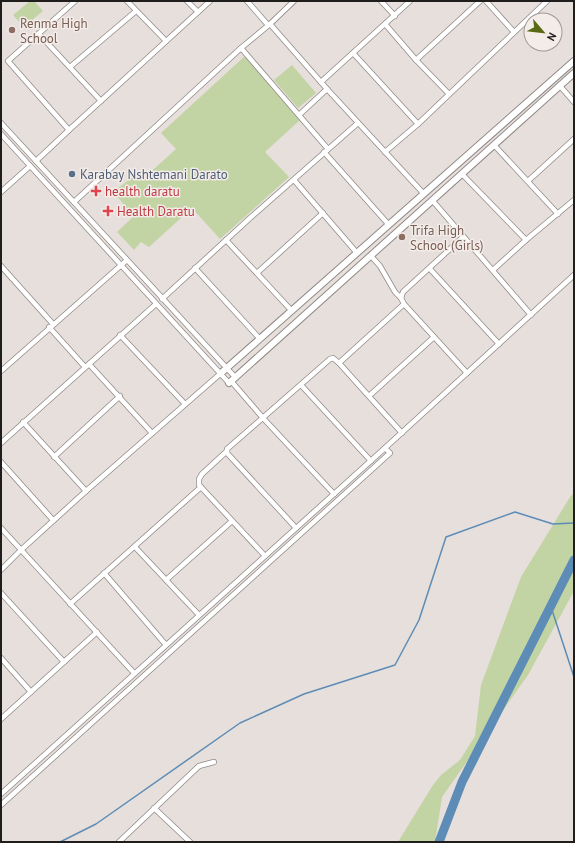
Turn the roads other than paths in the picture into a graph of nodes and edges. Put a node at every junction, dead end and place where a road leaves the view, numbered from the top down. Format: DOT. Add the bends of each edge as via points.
graph roads {
  1 [pos="75,1"];
  2 [pos="127,1"];
  3 [pos="187,1"];
  4 [pos="210,1"];
  5 [pos="246,1"];
  6 [pos="294,1"];
  7 [pos="382,1"];
  8 [pos="410,1"];
  9 [pos="480,1"];
  10 [pos="486,1"];
  11 [pos="545,2"];
  12 [pos="136,11"];
  13 [pos="198,12"];
  14 [pos="395,16"];
  15 [pos="385,24"];
  16 [pos="269,25"];
  17 [pos="514,32"];
  18 [pos="39,34"];
  19 [pos="166,41"];
  20 [pos="241,48"];
  21 [pos="353,53"];
  22 [pos="416,60"];
  23 [pos="574,61"];
  24 [pos="70,67"];
  25 [pos="574,73"];
  26 [pos="321,82"];
  27 [pos="560,86"];
  28 [pos="327,89"];
  29 [pos="449,94"];
  30 [pos="100,101"];
  31 [pos="574,102"];
  32 [pos="299,115"];
  33 [pos="1,123"];
  34 [pos="358,123"];
  35 [pos="418,124"];
  36 [pos="68,130"];
  37 [pos="1,134"];
  38 [pos="574,139"];
  39 [pos="494,145"];
  40 [pos="328,148"];
  41 [pos="324,152"];
  42 [pos="385,152"];
  43 [pos="36,161"];
  44 [pos="30,166"];
  45 [pos="462,174"];
  46 [pos="294,180"];
  47 [pos="528,181"];
  48 [pos="1,192"];
  49 [pos="424,194"];
  50 [pos="432,200"];
  51 [pos="574,200"];
  52 [pos="74,202"];
  53 [pos="68,208"];
  54 [pos="323,213"];
  55 [pos="558,214"];
  56 [pos="389,224"];
  57 [pos="463,237"];
  58 [pos="226,240"];
  59 [pos="526,240"];
  60 [pos="358,253"];
  61 [pos="371,256"];
  62 [pos="127,260"];
  63 [pos="365,261"];
  64 [pos="121,265"];
  65 [pos="1,266"];
  66 [pos="195,268"];
  67 [pos="430,269"];
  68 [pos="493,270"];
  69 [pos="257,272"];
  70 [pos="574,275"];
  71 [pos="148,283"];
  72 [pos="142,288"];
  73 [pos="401,298"];
  74 [pos="162,299"];
  75 [pos="156,304"];
  76 [pos="404,304"];
  77 [pos="291,310"];
  78 [pos="531,315"];
  79 [pos="51,325"];
  80 [pos="120,335"];
  81 [pos="434,337"];
  82 [pos="260,339"];
  83 [pos="499,344"];
  84 [pos="339,363"];
  85 [pos="87,365"];
  86 [pos="227,368"];
  87 [pos="1,371"];
  88 [pos="220,374"];
  89 [pos="466,374"];
  90 [pos="232,380"];
  91 [pos="301,385"];
  92 [pos="120,396"];
  93 [pos="369,396"];
  94 [pos="185,404"];
  95 [pos="263,418"];
  96 [pos="23,422"];
  97 [pos="152,432"];
  98 [pos="402,433"];
  99 [pos="1,443"];
  100 [pos="385,448"];
  101 [pos="226,451"];
  102 [pos="54,457"];
  103 [pos="371,461"];
  104 [pos="1,462"];
  105 [pos="201,487"];
  106 [pos="86,491"];
  107 [pos="334,494"];
  108 [pos="54,520"];
  109 [pos="232,520"];
  110 [pos="1,528"];
  111 [pos="296,528"];
  112 [pos="135,547"];
  113 [pos="21,550"];
  114 [pos="265,556"];
  115 [pos="1,570"];
  116 [pos="104,574"];
  117 [pos="166,580"];
  118 [pos="1,593"];
  119 [pos="70,604"];
  120 [pos="199,615"];
  121 [pos="97,632"];
  122 [pos="180,632"];
  123 [pos="186,639"];
  124 [pos="166,645"];
  125 [pos="1,658"];
  126 [pos="64,662"];
  127 [pos="134,673"];
  128 [pos="31,692"];
  129 [pos="1,718"];
  130 [pos="214,762"];
  131 [pos="1,794"];
  132 [pos="1,805"];
  133 [pos="154,808"];
  134 [pos="119,842"];
  135 [pos="190,842"];
  1 -- 18 [label="street"];
  2 -- 12 [label="street"];
  3 -- 13 [label="street"];
  4 -- 13 [label="street"];
  5 -- 16 [label="street"];
  6 -- 16 [label="street"];
  7 -- 14 [label="street"];
  8 -- 14 [label="street"];
  9 -- 22 [label="street"];
  10 -- 17 [label="street"];
  11 -- 17 [label="street"];
  12 -- 19 [label="street"];
  12 -- 24 [label="street"];
  13 -- 19 [label="street"];
  14 -- 15 [label="street"];
  15 -- 21 [label="street"];
  15 -- 22 [label="street"];
  16 -- 20 [label="street"];
  16 -- 26 [label="street"];
  17 -- 29 [label="street"];
  18 -- 24 [label="street"];
  18 -- 36 [label="street" via="8,61"];
  19 -- 30 [label="street"];
  20 -- 32 [label="street"];
  20 -- 52 [label="street"];
  21 -- 26 [label="street"];
  21 -- 35 [label="street"];
  22 -- 29 [label="street"];
  23 -- 49 [label="main road"];
  24 -- 30 [label="street"];
  25 -- 27 [label="main road"];
  26 -- 28 [label="street"];
  27 -- 31 [label="street"];
  27 -- 39 [label="main road"];
  28 -- 32 [label="street"];
  28 -- 34 [label="street"];
  29 -- 35 [label="street"];
  30 -- 36 [label="street"];
  32 -- 40 [label="street"];
  33 -- 43 [label="street"];
  34 -- 40 [label="street"];
  34 -- 42 [label="street"];
  35 -- 42 [label="street"];
  36 -- 43 [label="street"];
  37 -- 44 [label="street"];
  38 -- 47 [label="street"];
  39 -- 45 [label="main road"];
  39 -- 47 [label="street"];
  40 -- 41 [label="street"];
  41 -- 46 [label="street"];
  41 -- 56 [label="street"];
  42 -- 49 [label="street"];
  43 -- 52 [label="street"];
  44 -- 48 [label="street"];
  44 -- 53 [label="street"];
  45 -- 50 [label="main road"];
  45 -- 59 [label="street"];
  46 -- 54 [label="street"];
  46 -- 58 [label="street"];
  47 -- 55 [label="street"];
  49 -- 56 [label="main road"];
  50 -- 57 [label="street"];
  50 -- 61 [label="main road"];
  51 -- 55 [label="street"];
  52 -- 53 [label="street" via="69,201"];
  52 -- 62 [label="street"];
  53 -- 64 [label="street"];
  54 -- 60 [label="street"];
  54 -- 69 [label="street"];
  55 -- 59 [label="street"];
  56 -- 60 [label="main road"];
  57 -- 67 [label="street"];
  57 -- 68 [label="street"];
  58 -- 66 [label="street"];
  58 -- 69 [label="street"];
  59 -- 68 [label="street"];
  60 -- 63 [label="main road"];
  60 -- 77 [label="main road"];
  61 -- 63 [label="main road"];
  61 -- 73 [label="street"];
  62 -- 64 [label="street"];
  62 -- 71 [label="street"];
  63 -- 90 [label="main road"];
  64 -- 72 [label="street"];
  64 -- 79 [label="street"];
  65 -- 79 [label="street"];
  66 -- 74 [label="street"];
  66 -- 82 [label="street"];
  67 -- 73 [label="street" via="403,292"];
  67 -- 83 [label="street"];
  68 -- 78 [label="street"];
  69 -- 77 [label="street"];
  70 -- 78 [label="street"];
  71 -- 72 [label="street"];
  71 -- 74 [label="street"];
  72 -- 75 [label="street"];
  73 -- 76 [label="street"];
  74 -- 86 [label="street"];
  75 -- 80 [label="street"];
  75 -- 88 [label="street"];
  76 -- 81 [label="street"];
  76 -- 84 [label="street"];
  77 -- 82 [label="main road"];
  78 -- 83 [label="street"];
  79 -- 85 [label="street"];
  79 -- 87 [label="street"];
  80 -- 85 [label="street"];
  80 -- 94 [label="street"];
  81 -- 89 [label="street"];
  81 -- 93 [label="street"];
  82 -- 86 [label="main road"];
  83 -- 89 [label="street"];
  84 -- 91 [label="street" via="333,358 330,359"];
  84 -- 93 [label="street"];
  85 -- 92 [label="street"];
  85 -- 96 [label="street"];
  86 -- 88 [label="main road"];
  86 -- 90 [label="street"];
  88 -- 90 [label="street"];
  88 -- 94 [label="street"];
  89 -- 98 [label="street"];
  90 -- 95 [label="street"];
  91 -- 95 [label="street"];
  91 -- 103 [label="street"];
  92 -- 97 [label="street"];
  92 -- 102 [label="street"];
  93 -- 98 [label="street"];
  94 -- 97 [label="street"];
  95 -- 101 [label="street"];
  95 -- 107 [label="street"];
  96 -- 99 [label="street"];
  96 -- 102 [label="street"];
  97 -- 106 [label="street"];
  98 -- 100 [label="street"];
  100 -- 103 [label="street"];
  100 -- 123 [label="street" via="390,454"];
  101 -- 105 [label="street" via="200,477"];
  101 -- 111 [label="street"];
  102 -- 106 [label="street"];
  103 -- 107 [label="street"];
  104 -- 108 [label="street"];
  105 -- 109 [label="street"];
  105 -- 112 [label="street"];
  106 -- 108 [label="street"];
  107 -- 111 [label="street"];
  108 -- 113 [label="street"];
  109 -- 114 [label="street"];
  109 -- 117 [label="street"];
  110 -- 113 [label="street"];
  111 -- 114 [label="street"];
  112 -- 116 [label="street"];
  112 -- 117 [label="street"];
  113 -- 115 [label="street"];
  113 -- 119 [label="street"];
  114 -- 120 [label="street"];
  116 -- 119 [label="street"];
  116 -- 124 [label="street"];
  117 -- 120 [label="street"];
  118 -- 126 [label="street"];
  119 -- 121 [label="street"];
  120 -- 122 [label="street"];
  121 -- 126 [label="street"];
  121 -- 127 [label="street"];
  122 -- 123 [label="street"];
  122 -- 124 [label="street"];
  123 -- 132 [label="street"];
  124 -- 127 [label="street"];
  125 -- 128 [label="street"];
  126 -- 128 [label="street"];
  127 -- 131 [label="street"];
  128 -- 129 [label="street"];
  130 -- 133 [label="street" via="199,766"];
  133 -- 134 [label="street"];
  133 -- 135 [label="street"];
}
